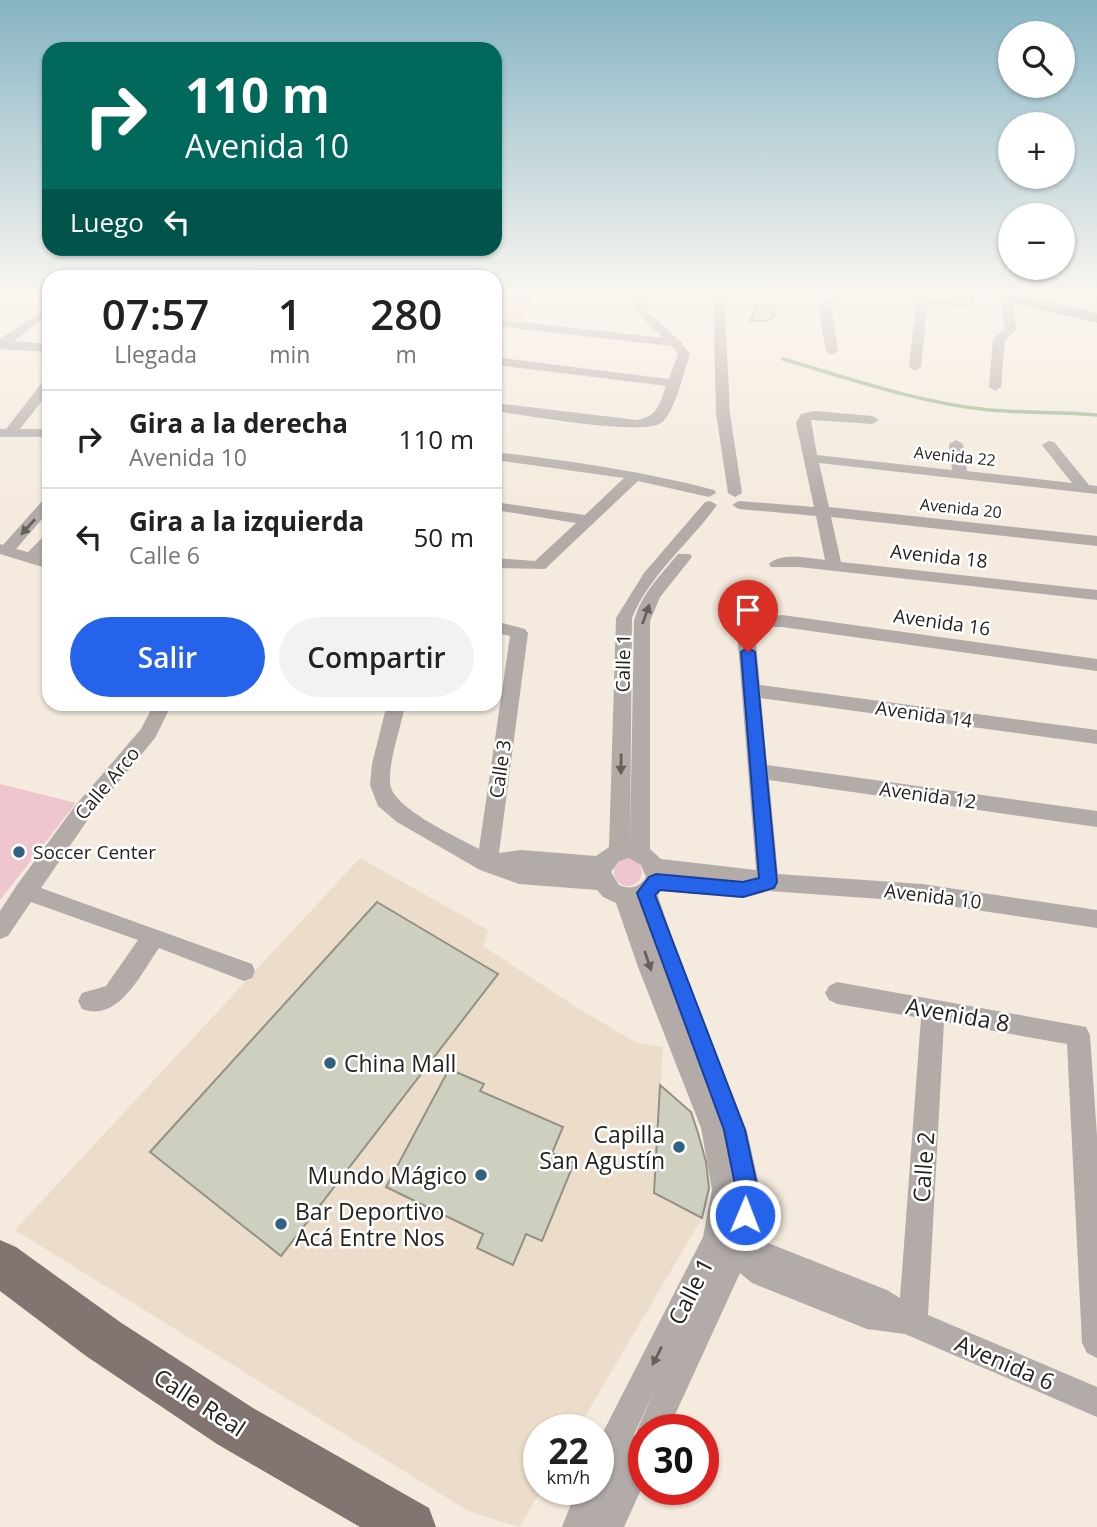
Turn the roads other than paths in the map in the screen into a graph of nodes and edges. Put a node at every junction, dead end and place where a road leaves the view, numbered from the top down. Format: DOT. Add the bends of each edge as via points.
graph roads {
  1 [pos="513,363"];
  2 [pos="680,363"];
  3 [pos="716,363"];
  4 [pos="915,363"];
  5 [pos="997,363"];
  6 [pos="915,367"];
  7 [pos="673,383"];
  8 [pos="995,387"];
  9 [pos="42,391"];
  10 [pos="502,408"];
  11 [pos="872,420"];
  12 [pos="5,433"];
  13 [pos="42,433"];
  14 [pos="956,444"];
  15 [pos="1049,445"];
  16 [pos="502,457"];
  17 [pos="810,458"];
  18 [pos="960,474"];
  19 [pos="634,477"];
  20 [pos="1091,489"];
  21 [pos="722,501"];
  22 [pos="502,507"];
  23 [pos="42,509"];
  24 [pos="821,511"];
  25 [pos="589,520"];
  26 [pos="1097,541"];
  27 [pos="42,546"];
  28 [pos="3,550"];
  29 [pos="31,558"];
  30 [pos="42,562"];
  31 [pos="502,564"];
  32 [pos="777,564"];
  33 [pos="834,565"];
  34 [pos="522,566"];
  35 [pos="1097,595"];
  36 [pos="502,629"];
  37 [pos="1097,664"];
  38 [pos="751,690"];
  39 [pos="159,711"];
  40 [pos="394,711"];
  41 [pos="1097,737"];
  42 [pos="760,771"];
  43 [pos="1097,819"];
  44 [pos="488,864"];
  45 [pos="601,873"];
  46 [pos="640,874"];
  47 [pos="768,882"];
  48 [pos="25,891"];
  49 [pos="1097,919"];
  50 [pos="0,929"];
  51 [pos="154,936"];
  52 [pos="244,971"];
  53 [pos="837,993"];
  54 [pos="90,1001"];
  55 [pos="933,1010"];
  56 [pos="725,1247"];
  57 [pos="0,1263"];
  58 [pos="913,1323"];
  59 [pos="1097,1343"];
  60 [pos="1097,1402"];
  61 [pos="646,1414"];
  62 [pos="628,1442"];
  63 [pos="614,1459"];
  64 [pos="628,1483"];
  65 [pos="587,1505"];
  66 [pos="410,1527"];
  67 [pos="578,1527"];
  68 [pos="608,1527"];
  1 -- 7 [label="street"];
  2 -- 7 [label="street"];
  3 -- 21 [label="street"];
  4 -- 6 [label="street"];
  5 -- 8 [label="street"];
  7 -- 10 [label="street" via="663,412 649,423"];
  9 -- 12 [label="street"];
  11 -- 17 [label="street" via="806,417 803,423"];
  12 -- 13 [label="street"];
  14 -- 18 [label="street"];
  15 -- 20 [label="street"];
  16 -- 19 [label="street, Avenida 20"];
  17 -- 18 [label="street, Avenida 22"];
  17 -- 24 [label="street"];
  18 -- 20 [label="street, Avenida 22"];
  19 -- 21 [label="street, Avenida 20" via="659,488"];
  19 -- 25 [label="street"];
  21 -- 24 [label="street, Avenida 20"];
  21 -- 46 [label="street, Calle 1" via="651,588 643,614 630,715"];
  22 -- 25 [label="street"];
  23 -- 28 [label="street, one-way"];
  24 -- 26 [label="street, Avenida 20"];
  24 -- 33 [label="street"];
  25 -- 34 [label="street" via="539,566"];
  27 -- 29 [label="street"];
  28 -- 29 [label="street"];
  29 -- 30 [label="street"];
  31 -- 34 [label="street"];
  32 -- 33 [label="street, Avenida 18"];
  33 -- 35 [label="street, Avenida 18"];
  36 -- 44 [label="street, Calle 3" via="519,633"];
  37 -- 38 [label="street, Avenida 16" via="782,621 758,623 746,632"];
  38 -- 41 [label="street, Avenida 14"];
  38 -- 42 [label="street"];
  39 -- 48 [label="street, Calle Arco" via="148,733 82,812"];
  40 -- 44 [label="street" via="382,764 380,785 385,800 404,816"];
  42 -- 43 [label="street, Avenida 12"];
  42 -- 47 [label="street"];
  44 -- 45 [label="street" via="519,875"];
  45 -- 46 [label="street" via="605,859"];
  45 -- 46 [label="street" via="610,891"];
  46 -- 47 [label="street, Avenida 10" via="743,889"];
  46 -- 56 [label="street, Calle 1" via="649,967 697,1059 714,1128 725,1190 721,1221"];
  47 -- 49 [label="street, Avenida 10" via="922,893"];
  48 -- 50 [label="street, Calle Arco"];
  48 -- 51 [label="street"];
  51 -- 52 [label="street"];
  51 -- 54 [label="street" via="113,995"];
  53 -- 55 [label="street, Avenida 8"];
  55 -- 58 [label="street, Calle 2"];
  55 -- 59 [label="street, Avenida 8" via="1078,1035"];
  56 -- 58 [label="street, Avenida 6" via="762,1273 867,1315"];
  56 -- 61 [label="street, Calle 1"];
  57 -- 66 [label="main road, Calle Real" via="103,1339 235,1426"];
  58 -- 60 [label="street, Avenida 6"];
  62 -- 63 [label="street, Calle 1"];
  64 -- 68 [label="street"];
  65 -- 67 [label="street"];
}
